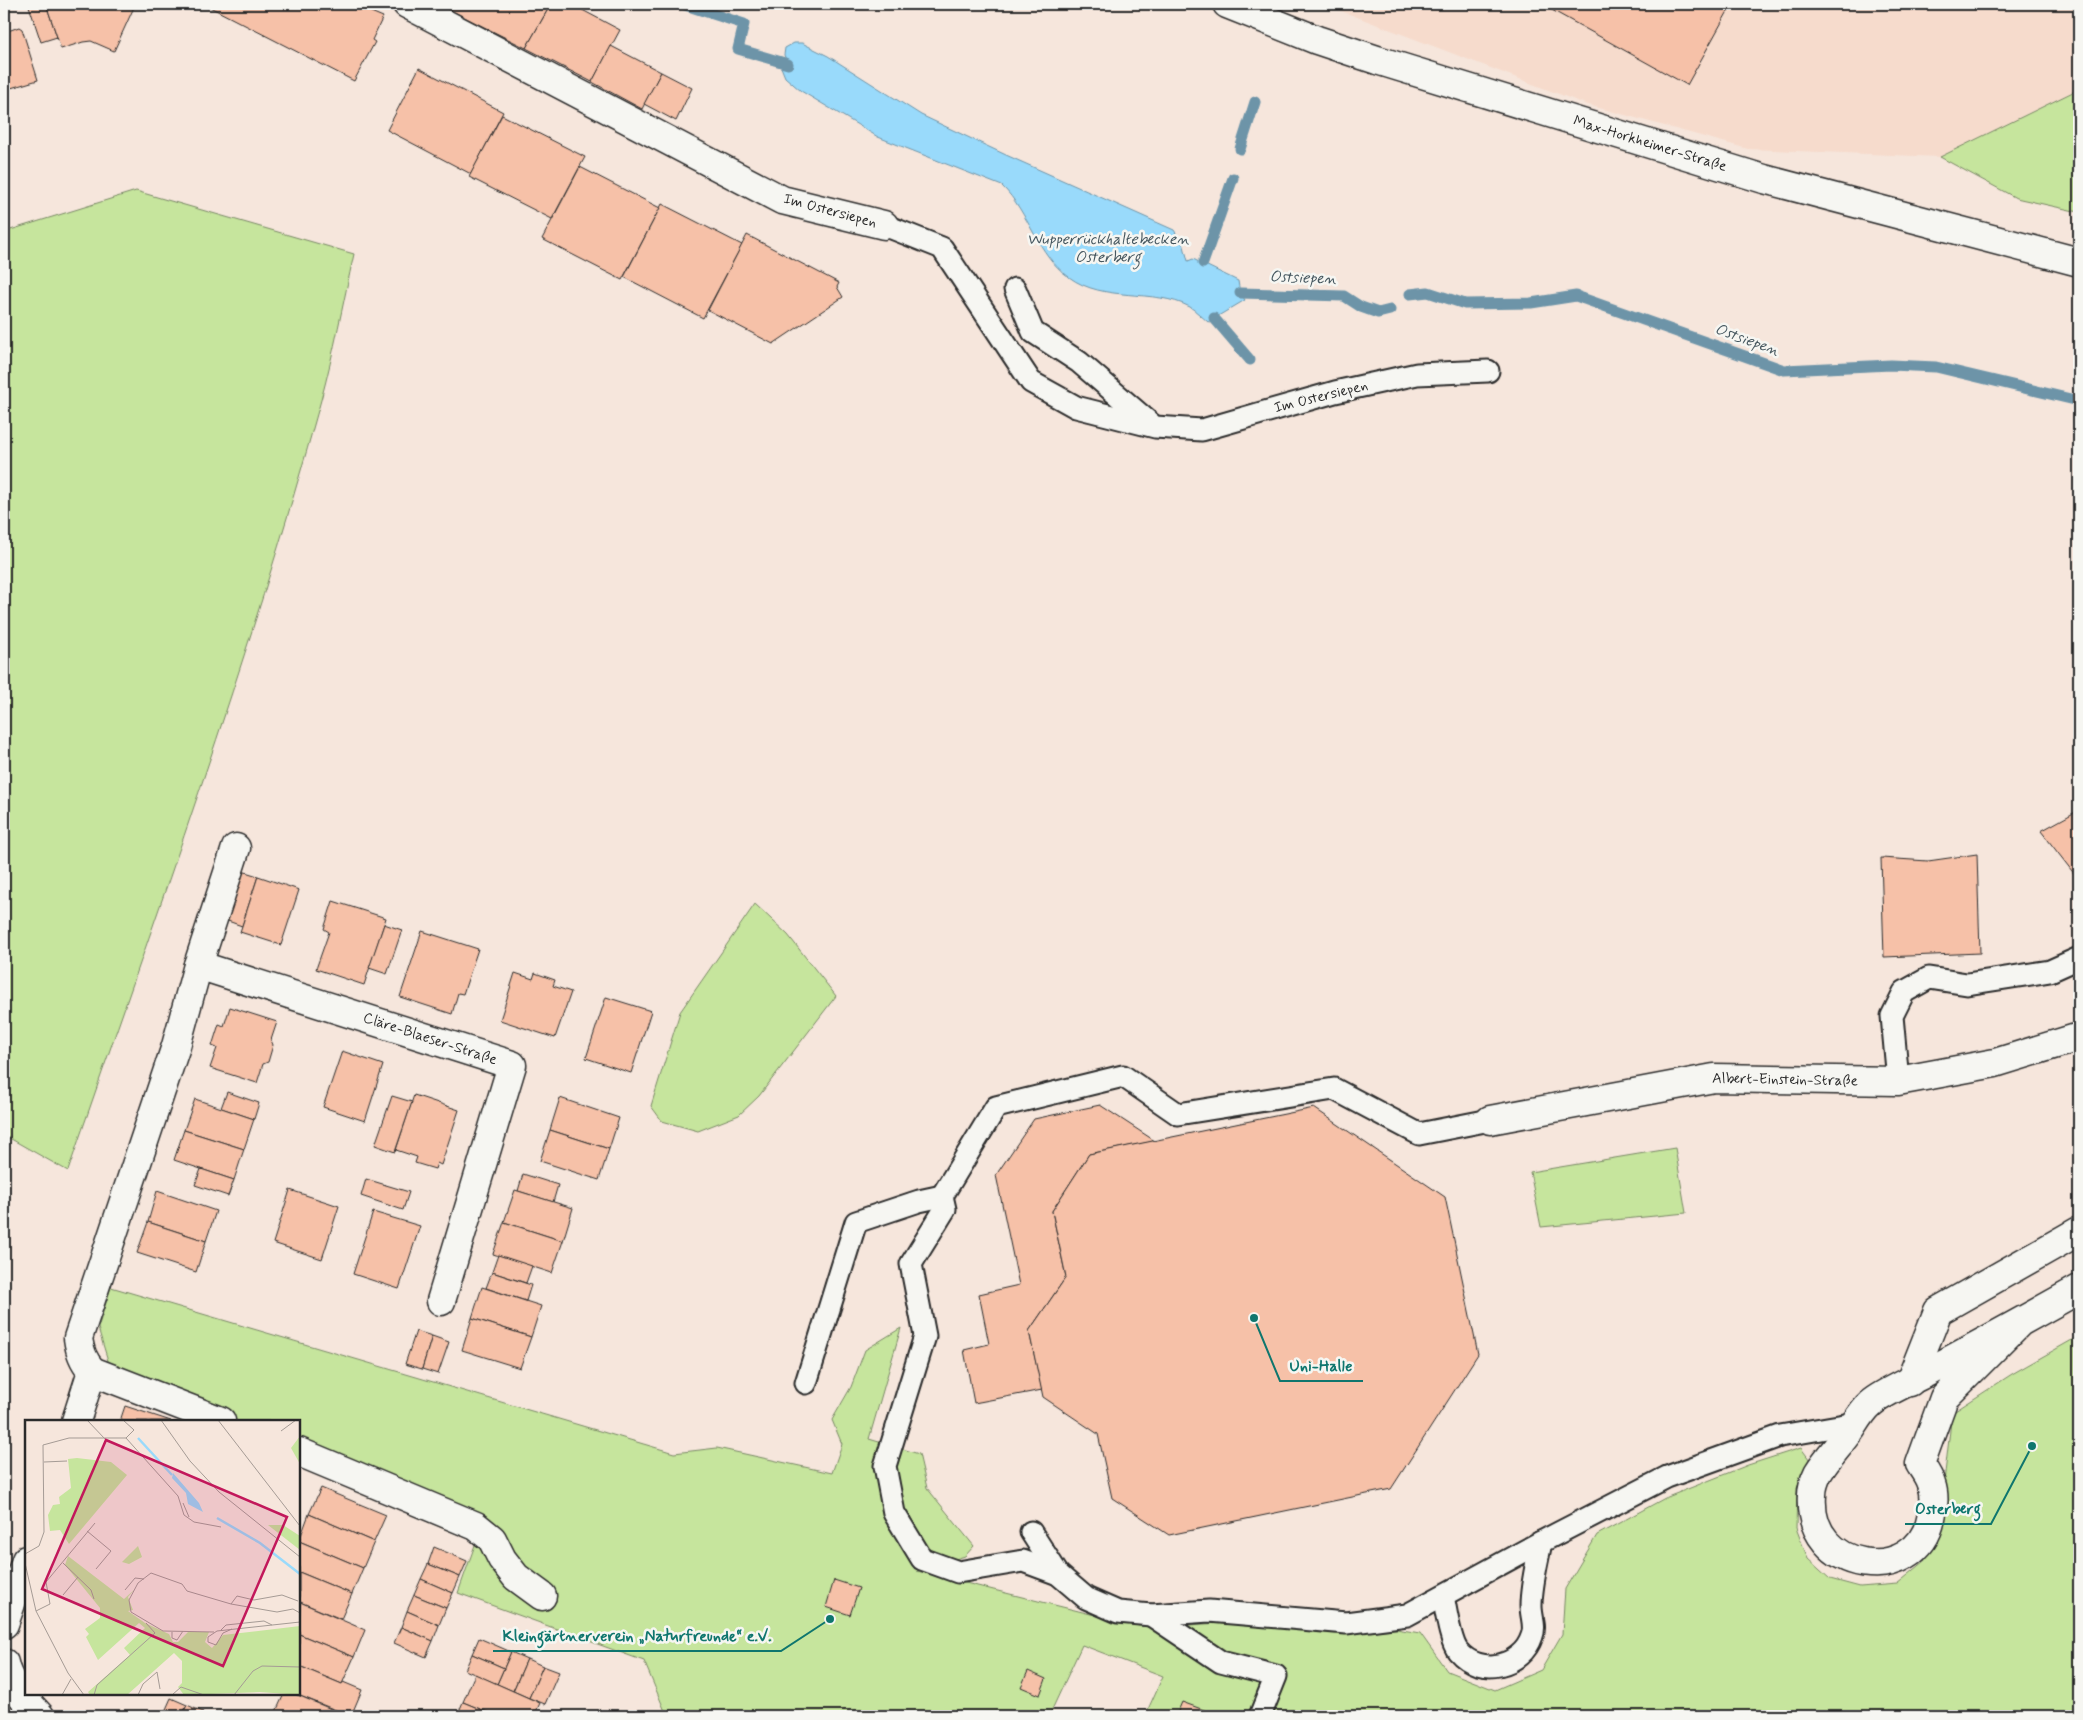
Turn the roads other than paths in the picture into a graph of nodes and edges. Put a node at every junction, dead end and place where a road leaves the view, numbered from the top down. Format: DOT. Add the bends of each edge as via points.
graph roads {
  1 [pos="407,4"];
  2 [pos="1226,4"];
  3 [pos="884,225"];
  4 [pos="2079,262"];
  5 [pos="1015,289"];
  6 [pos="1488,371"];
  7 [pos="1155,427"];
  8 [pos="236,848"];
  9 [pos="2079,958"];
  10 [pos="198,965"];
  11 [pos="2079,1037"];
  12 [pos="1898,1081"];
  13 [pos="1490,1120"];
  14 [pos="942,1196"];
  15 [pos="2079,1231"];
  16 [pos="2079,1289"];
  17 [pos="441,1301"];
  18 [pos="2020,1324"];
  19 [pos="92,1370"];
  20 [pos="1910,1382"];
  21 [pos="806,1383"];
  22 [pos="76,1420"];
  23 [pos="218,1420"];
  24 [pos="1856,1423"];
  25 [pos="300,1452"];
  26 [pos="1031,1532"];
  27 [pos="1541,1542"];
  28 [pos="25,1563"];
  29 [pos="1058,1574"];
  30 [pos="542,1596"];
  31 [pos="1443,1596"];
  32 [pos="1151,1614"];
  33 [pos="4,1624"];
  34 [pos="4,1663"];
  35 [pos="40,1716"];
  36 [pos="1260,1716"];
  1 -- 3 [label="street, Im Ostersiepen" via="782,200"];
  2 -- 4 [label="street, Max-Horkheimer-Straße" via="1368,57 1764,179"];
  3 -- 7 [label="lane, Im Ostersiepen" via="942,248 1030,382 1076,406"];
  5 -- 7 [label="lane" via="1033,332 1078,362"];
  6 -- 7 [label="lane, Im Ostersiepen" via="1417,374 1335,392 1202,430"];
  8 -- 10 [label="street"];
  9 -- 12 [label="lane" via="2050,971 1967,984 1929,978 1904,992 1892,1016"];
  10 -- 17 [label="street, Cläre-Blaeser-Straße" via="512,1065"];
  10 -- 19 [label="street" via="176,1046 78,1338 79,1350"];
  11 -- 12 [label="street, Albert-Einstein-Straße" via="1995,1063"];
  12 -- 13 [label="street, Albert-Einstein-Straße" via="1714,1078"];
  13 -- 14 [label="lane" via="1419,1134 1334,1089 1178,1114 1124,1076 996,1107"];
  14 -- 21 [label="lane" via="856,1222"];
  14 -- 29 [label="lane" via="945,1210 911,1264 925,1336 884,1466 894,1513 922,1559 958,1572 1023,1561"];
  15 -- 20 [label="street" via="1938,1311"];
  16 -- 18 [label="street"];
  18 -- 20 [label="street"];
  18 -- 24 [label="street" via="1944,1398 1920,1464 1931,1484 1934,1504 1930,1525 1919,1543 1903,1556 1883,1563 1864,1564 1845,1558 1829,1547 1817,1531 1811,1512 1818,1474"];
  19 -- 22 [label="street"];
  19 -- 23 [label="street"];
  20 -- 24 [label="street" via="1871,1403"];
  24 -- 27 [label="lane" via="1780,1436 1667,1477"];
  25 -- 30 [label="street" via="476,1526 492,1539 516,1577"];
  26 -- 29 [label="lane"];
  27 -- 31 [label="lane"];
  27 -- 31 [label="lane" via="1530,1608 1534,1621 1533,1635 1518,1657 1501,1666 1480,1665 1467,1659 1457,1650"];
  28 -- 33 [label="street"];
  29 -- 32 [label="lane" via="1086,1598 1118,1612"];
  31 -- 32 [label="lane" via="1407,1615 1346,1623 1209,1610"];
  32 -- 36 [label="lane" via="1221,1662 1276,1676"];
  34 -- 35 [label="street" via="15,1688"];
}
